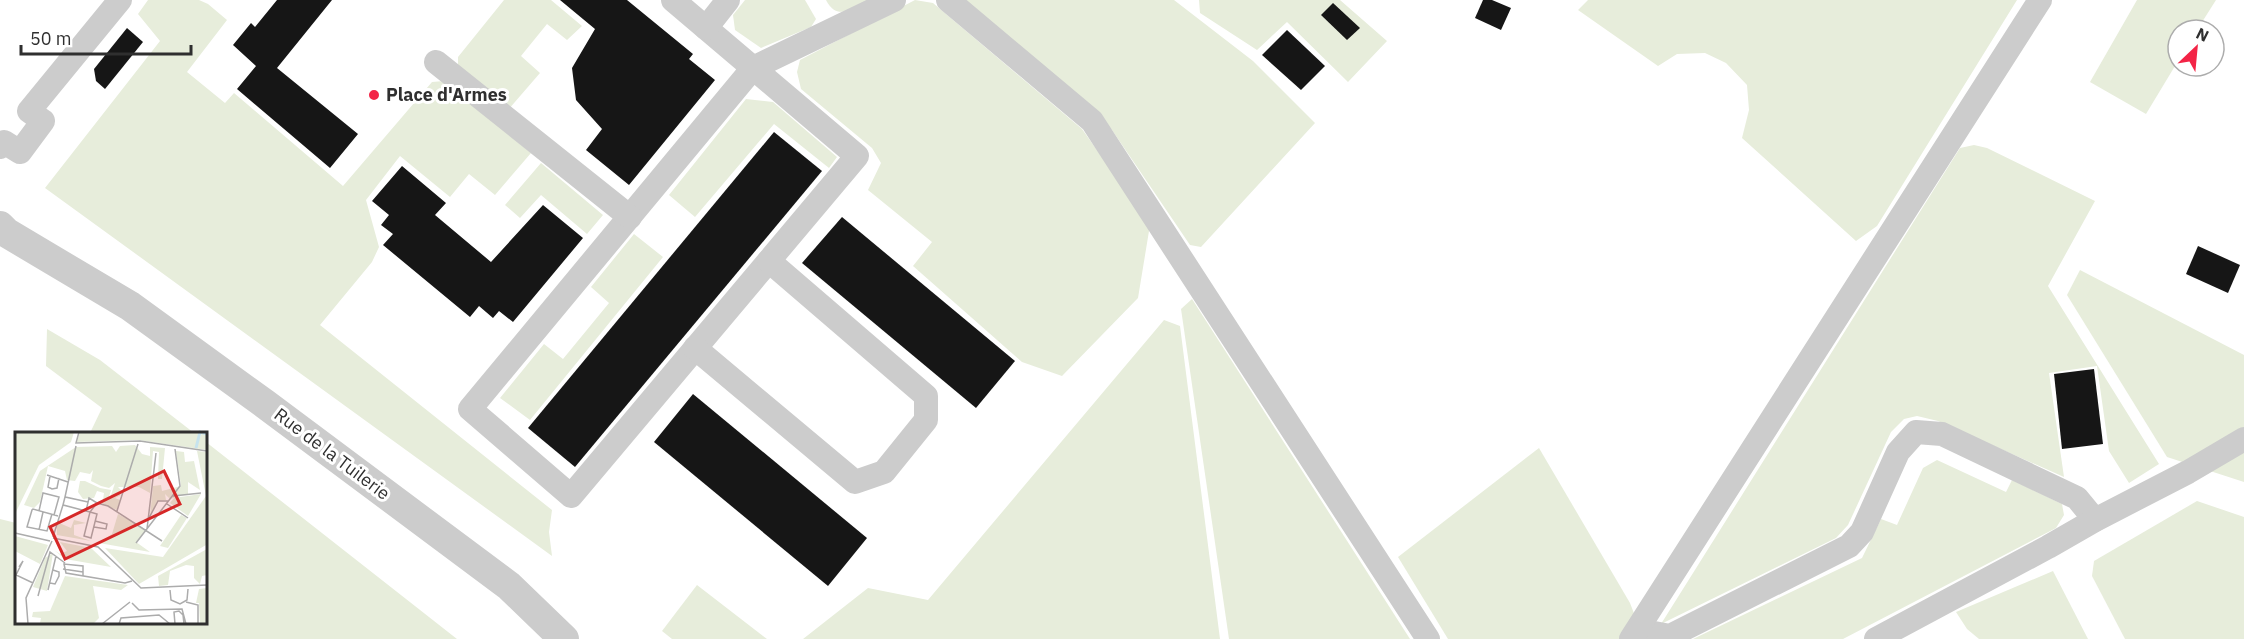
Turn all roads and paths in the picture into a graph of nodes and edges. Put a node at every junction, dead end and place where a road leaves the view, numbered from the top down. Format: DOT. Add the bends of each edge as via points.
graph roads {
  1 [pos="120,0"];
  2 [pos="673,0"];
  3 [pos="728,0"];
  4 [pos="894,0"];
  5 [pos="948,0"];
  6 [pos="2040,0"];
  7 [pos="706,28"];
  8 [pos="436,62"];
  9 [pos="753,68"];
  10 [pos="0,147"];
  11 [pos="630,217"];
  12 [pos="0,226"];
  13 [pos="0,254"];
  14 [pos="769,261"];
  15 [pos="90,282"];
  16 [pos="695,348"];
  17 [pos="2244,439"];
  18 [pos="2095,520"];
  19 [pos="1634,634"];
  20 [pos="564,639"];
  21 [pos="1428,639"];
  22 [pos="1876,639"];
  1 -- 10 [label="street" via="29,111 43,121 20,152 4,141"];
  2 -- 7 [label="street"];
  3 -- 7 [label="street"];
  4 -- 9 [label="street"];
  5 -- 21 [label="street" via="1092,121"];
  6 -- 19 [label="street"];
  7 -- 9 [label="street"];
  8 -- 11 [label="street"];
  9 -- 11 [label="street"];
  9 -- 14 [label="street" via="857,156"];
  11 -- 16 [label="street" via="470,410 571,496"];
  12 -- 15 [label="street, Rue de la Tuilerie"];
  13 -- 15 [label="street, Rue de la Tuilerie"];
  14 -- 16 [label="street"];
  14 -- 16 [label="street" via="926,396 926,420 890,465 884,472 855,482"];
  15 -- 20 [label="street, Rue de la Tuilerie" via="130,306 256,397 509,586"];
  17 -- 18 [label="street"];
  18 -- 19 [label="street" via="2077,498 2067,493 1942,434 1916,432 1898,452 1862,532 1849,546 1671,636"];
  18 -- 22 [label="street"];
}
